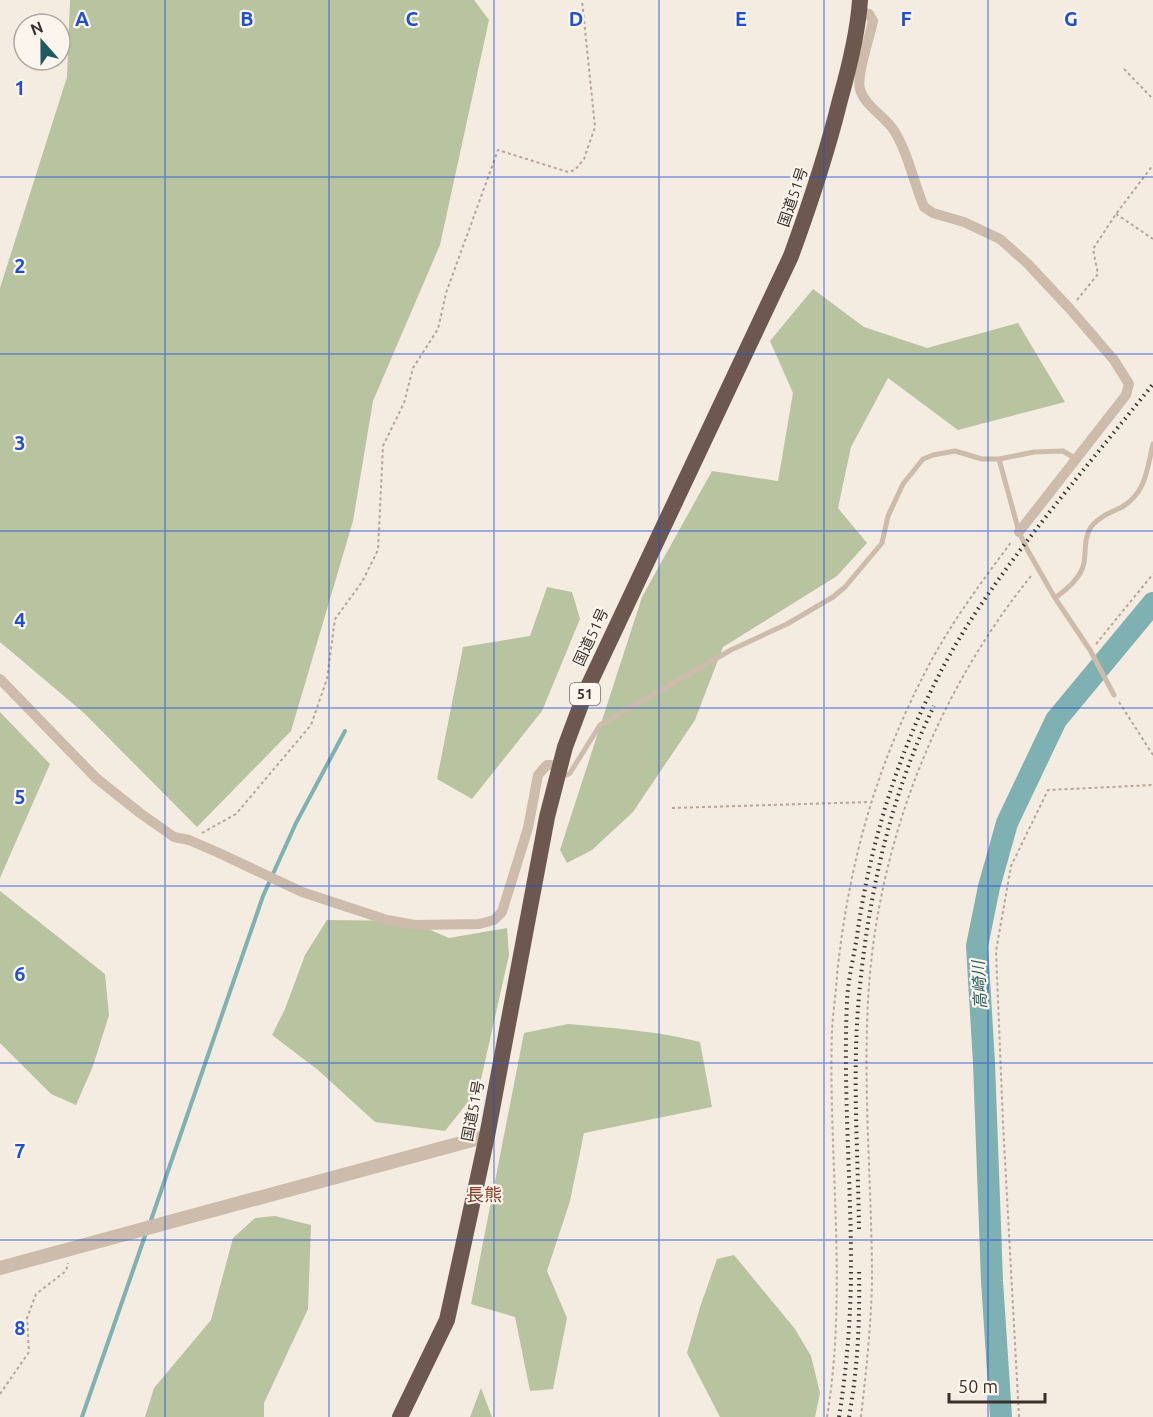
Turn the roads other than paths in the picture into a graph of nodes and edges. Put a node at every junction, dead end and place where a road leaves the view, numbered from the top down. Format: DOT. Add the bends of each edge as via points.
graph roads {
  1 [pos="859,6"];
  2 [pos="1153,444"];
  3 [pos="999,459"];
  4 [pos="1076,459"];
  5 [pos="1019,532"];
  6 [pos="1055,598"];
  7 [pos="0,679"];
  8 [pos="1114,695"];
  9 [pos="559,770"];
  10 [pos="487,1136"];
  11 [pos="0,1268"];
  12 [pos="400,1417"];
  1 -- 4 [label="street" via="873,21 860,89 899,140 924,207 1000,239 1070,309 1114,360 1129,384 1126,395"];
  1 -- 9 [label="highway, 国道51号 / 51" via="847,76 828,149 791,256 586,691"];
  2 -- 6 [label="lane" via="1141,491 1091,527 1080,573"];
  3 -- 4 [label="lane" via="1034,452 1063,452"];
  3 -- 5 [label="lane"];
  3 -- 9 [label="lane" via="982,459 955,451 923,459 899,492 882,543 845,588 787,624 730,650 608,720 597,729 570,773"];
  4 -- 5 [label="street"];
  5 -- 6 [label="lane"];
  6 -- 8 [label="lane"];
  7 -- 9 [label="street" via="96,778 174,837 189,840 302,892 387,920 415,925 479,924 494,920 502,912 528,828 538,775 547,765"];
  9 -- 10 [label="highway, 国道51号 / 51" via="546,817"];
  10 -- 11 [label="street"];
  10 -- 12 [label="highway, 国道51号 / 51" via="447,1320"];
}
